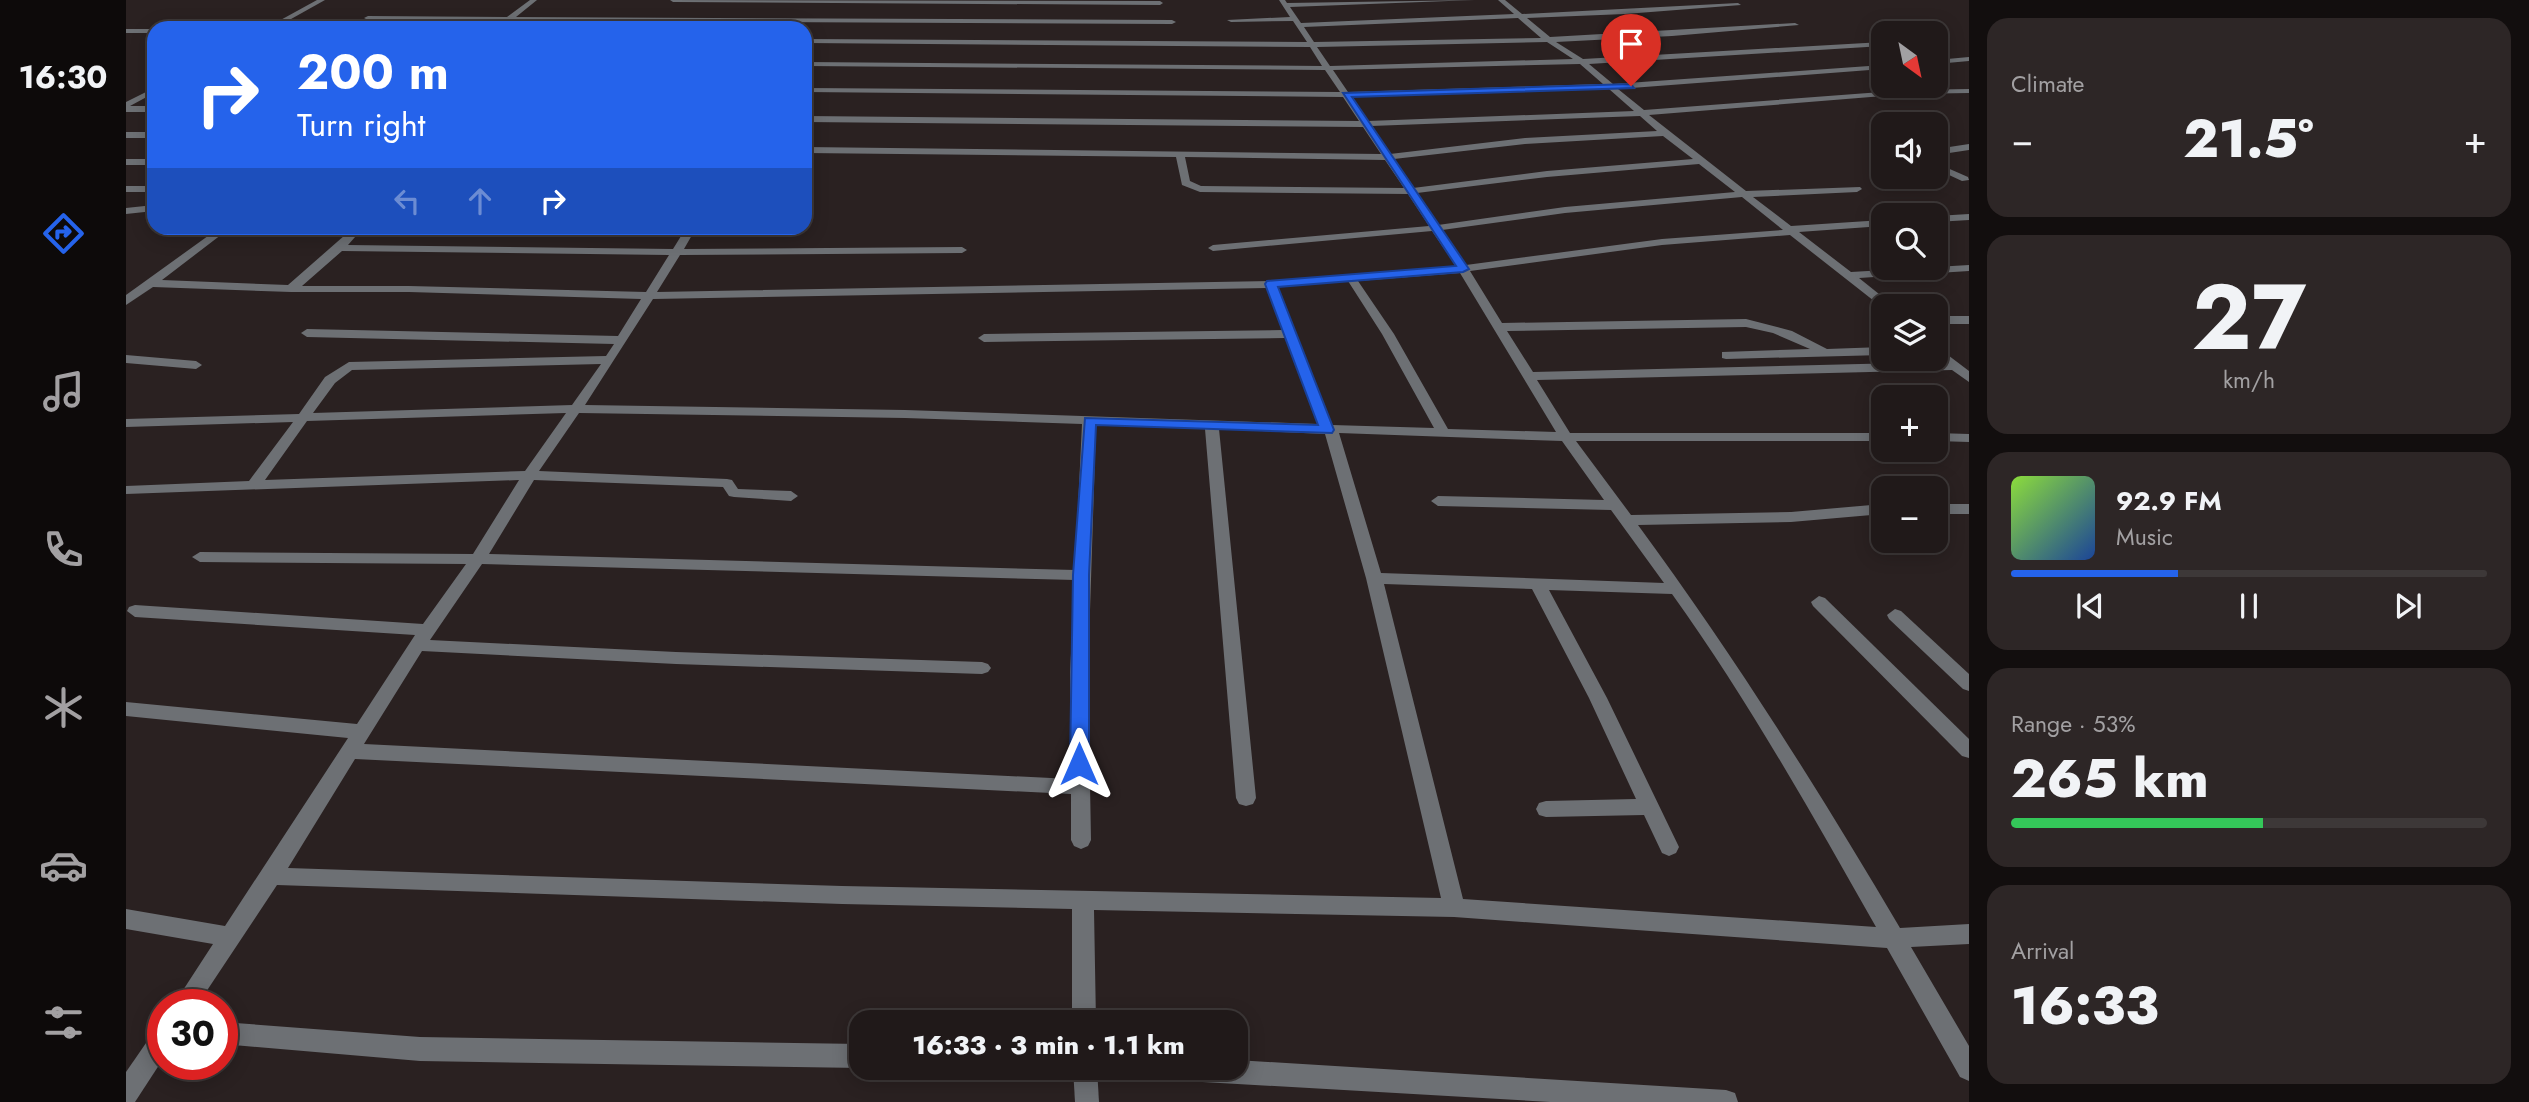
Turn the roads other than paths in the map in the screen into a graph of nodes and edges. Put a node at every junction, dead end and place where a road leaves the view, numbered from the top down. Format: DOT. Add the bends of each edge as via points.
graph roads {
  1 [pos="322,0"];
  2 [pos="534,0"];
  3 [pos="673,0"];
  4 [pos="1472,0"];
  5 [pos="1501,0"];
  6 [pos="1733,0"];
  7 [pos="840,1"];
  8 [pos="1087,2"];
  9 [pos="1283,2"];
  10 [pos="1160,3"];
  11 [pos="1521,17"];
  12 [pos="368,18"];
  13 [pos="509,18"];
  14 [pos="825,20"];
  15 [pos="1231,20"];
  16 [pos="283,21"];
  17 [pos="505,21"];
  18 [pos="1091,22"];
  19 [pos="1172,22"];
  20 [pos="1299,22"];
  21 [pos="1795,25"];
  22 [pos="126,31"];
  23 [pos="147,31"];
  24 [pos="812,39"];
  25 [pos="1548,39"];
  26 [pos="812,43"];
  27 [pos="1098,43"];
  28 [pos="1871,45"];
  29 [pos="1313,46"];
  30 [pos="1969,59"];
  31 [pos="1581,61"];
  32 [pos="1948,61"];
  33 [pos="812,64"];
  34 [pos="1328,68"];
  35 [pos="1871,68"];
  36 [pos="1610,85"];
  37 [pos="812,90"];
  38 [pos="1969,91"];
  39 [pos="147,94"];
  40 [pos="1346,95"];
  41 [pos="126,107"];
  42 [pos="147,108"];
  43 [pos="1644,113"];
  44 [pos="812,119"];
  45 [pos="1364,124"];
  46 [pos="1665,133"];
  47 [pos="126,135"];
  48 [pos="147,135"];
  49 [pos="1969,147"];
  50 [pos="812,150"];
  51 [pos="1948,150"];
  52 [pos="1180,155"];
  53 [pos="1388,157"];
  54 [pos="1703,161"];
  55 [pos="126,162"];
  56 [pos="147,162"];
  57 [pos="1948,170"];
  58 [pos="1968,178"];
  59 [pos="126,189"];
  60 [pos="147,189"];
  61 [pos="1857,189"];
  62 [pos="1410,191"];
  63 [pos="1746,194"];
  64 [pos="147,209"];
  65 [pos="126,211"];
  66 [pos="1969,217"];
  67 [pos="1948,218"];
  68 [pos="1871,224"];
  69 [pos="1436,228"];
  70 [pos="1792,231"];
  71 [pos="216,235"];
  72 [pos="351,235"];
  73 [pos="686,235"];
  74 [pos="339,248"];
  75 [pos="1213,248"];
  76 [pos="962,250"];
  77 [pos="675,252"];
  78 [pos="1969,268"];
  79 [pos="1463,269"];
  80 [pos="1850,275"];
  81 [pos="1351,278"];
  82 [pos="151,283"];
  83 [pos="1271,284"];
  84 [pos="291,289"];
  85 [pos="1873,294"];
  86 [pos="648,296"];
  87 [pos="126,301"];
  88 [pos="1948,320"];
  89 [pos="1969,320"];
  90 [pos="1499,327"];
  91 [pos="306,333"];
  92 [pos="1290,334"];
  93 [pos="984,338"];
  94 [pos="620,340"];
  95 [pos="1871,351"];
  96 [pos="1825,353"];
  97 [pos="1726,355"];
  98 [pos="126,359"];
  99 [pos="610,360"];
  100 [pos="1948,360"];
  101 [pos="196,365"];
  102 [pos="1963,371"];
  103 [pos="1529,376"];
  104 [pos="574,409"];
  105 [pos="303,418"];
  106 [pos="1089,421"];
  107 [pos="126,423"];
  108 [pos="1212,425"];
  109 [pos="1329,429"];
  110 [pos="1444,433"];
  111 [pos="1566,437"];
  112 [pos="1871,437"];
  113 [pos="1948,437"];
  114 [pos="1969,438"];
  115 [pos="529,475"];
  116 [pos="254,485"];
  117 [pos="126,490"];
  118 [pos="791,496"];
  119 [pos="1438,501"];
  120 [pos="1615,505"];
  121 [pos="1948,509"];
  122 [pos="1969,509"];
  123 [pos="1871,510"];
  124 [pos="1627,520"];
  125 [pos="201,557"];
  126 [pos="478,559"];
  127 [pos="1081,575"];
  128 [pos="1374,578"];
  129 [pos="1538,583"];
  130 [pos="1676,589"];
  131 [pos="1819,602"];
  132 [pos="135,611"];
  133 [pos="1895,615"];
  134 [pos="423,637"];
  135 [pos="982,668"];
  136 [pos="1969,684"];
  137 [pos="126,709"];
  138 [pos="362,732"];
  139 [pos="350,751"];
  140 [pos="1969,751"];
  141 [pos="1079,787"];
  142 [pos="1246,798"];
  143 [pos="1650,807"];
  144 [pos="1546,809"];
  145 [pos="1082,841"];
  146 [pos="1669,847"];
  147 [pos="271,876"];
  148 [pos="1083,900"];
  149 [pos="1454,908"];
  150 [pos="126,919"];
  151 [pos="1969,934"];
  152 [pos="230,937"];
  153 [pos="1893,938"];
  154 [pos="195,989"];
  155 [pos="1084,1010"];
  156 [pos="238,1034"];
  157 [pos="849,1056"];
  158 [pos="147,1062"];
  159 [pos="1969,1069"];
  160 [pos="1248,1074"];
  161 [pos="1086,1080"];
  162 [pos="127,1091"];
  163 [pos="1497,1094"];
  164 [pos="1087,1102"];
  165 [pos="1726,1102"];
  1 -- 16 [label="street"];
  2 -- 13 [label="street"];
  3 -- 7 [label="street"];
  4 -- 9 [label="street"];
  5 -- 11 [label="street"];
  6 -- 11 [label="street" via="1740,4"];
  7 -- 8 [label="street"];
  7 -- 14 [label="street"];
  8 -- 10 [label="street"];
  8 -- 18 [label="street"];
  9 -- 20 [label="street"];
  11 -- 20 [label="street"];
  11 -- 25 [label="street"];
  12 -- 13 [label="street"];
  13 -- 14 [label="street"];
  13 -- 17 [label="street"];
  14 -- 18 [label="street"];
  14 -- 24 [label="street"];
  15 -- 20 [label="street"];
  18 -- 19 [label="street"];
  18 -- 27 [label="street"];
  20 -- 29 [label="street"];
  21 -- 25 [label="street"];
  22 -- 23 [label="street"];
  25 -- 29 [label="street"];
  25 -- 31 [label="street"];
  26 -- 27 [label="street"];
  27 -- 29 [label="street"];
  28 -- 31 [label="street"];
  29 -- 34 [label="street"];
  30 -- 32 [label="street"];
  31 -- 34 [label="street"];
  31 -- 36 [label="street"];
  33 -- 34 [label="street"];
  34 -- 40 [label="street"];
  35 -- 36 [label="street"];
  36 -- 40 [label="street"];
  36 -- 43 [label="street"];
  37 -- 40 [label="street"];
  38 -- 43 [label="street"];
  39 -- 41 [label="street"];
  40 -- 45 [label="street"];
  41 -- 42 [label="street"];
  43 -- 45 [label="street"];
  43 -- 46 [label="street"];
  44 -- 45 [label="street"];
  45 -- 53 [label="street"];
  46 -- 53 [label="street" via="1525,141"];
  46 -- 54 [label="street"];
  47 -- 48 [label="street"];
  49 -- 51 [label="street"];
  50 -- 52 [label="street"];
  52 -- 53 [label="street"];
  52 -- 62 [label="street" via="1185,183 1200,189"];
  53 -- 62 [label="street"];
  54 -- 62 [label="street"];
  54 -- 63 [label="street"];
  55 -- 56 [label="street"];
  57 -- 58 [label="street"];
  59 -- 60 [label="street"];
  61 -- 63 [label="street"];
  62 -- 69 [label="street"];
  63 -- 69 [label="street" via="1565,210"];
  63 -- 70 [label="street"];
  64 -- 65 [label="street"];
  66 -- 67 [label="street"];
  68 -- 70 [label="street"];
  69 -- 75 [label="street"];
  69 -- 79 [label="street"];
  70 -- 79 [label="street" via="1662,242"];
  70 -- 80 [label="street"];
  71 -- 82 [label="street"];
  72 -- 74 [label="street"];
  73 -- 77 [label="street"];
  74 -- 77 [label="street"];
  74 -- 84 [label="street"];
  76 -- 77 [label="street"];
  77 -- 86 [label="street"];
  78 -- 80 [label="street"];
  79 -- 81 [label="street"];
  79 -- 90 [label="street"];
  80 -- 85 [label="street"];
  81 -- 83 [label="street"];
  81 -- 110 [label="street"];
  82 -- 84 [label="street"];
  82 -- 87 [label="street"];
  83 -- 86 [label="street"];
  83 -- 92 [label="street"];
  84 -- 86 [label="street"];
  86 -- 94 [label="street"];
  88 -- 89 [label="street"];
  90 -- 96 [label="street" via="1746,323 1796,336"];
  90 -- 103 [label="street"];
  91 -- 94 [label="street"];
  92 -- 93 [label="street"];
  92 -- 109 [label="street"];
  94 -- 99 [label="street"];
  95 -- 96 [label="street"];
  96 -- 97 [label="street"];
  98 -- 101 [label="street"];
  99 -- 104 [label="street"];
  99 -- 105 [label="street" via="353,365 330,380"];
  100 -- 102 [label="street"];
  102 -- 103 [label="street"];
  103 -- 111 [label="street"];
  104 -- 105 [label="street"];
  104 -- 106 [label="street"];
  104 -- 115 [label="street"];
  105 -- 107 [label="street"];
  105 -- 116 [label="street"];
  106 -- 108 [label="street"];
  106 -- 127 [label="street"];
  108 -- 109 [label="street"];
  108 -- 142 [label="street"];
  109 -- 110 [label="street"];
  109 -- 128 [label="street"];
  110 -- 111 [label="street"];
  111 -- 112 [label="street"];
  111 -- 120 [label="street"];
  113 -- 114 [label="street"];
  115 -- 116 [label="street"];
  115 -- 118 [label="street" via="727,483 734,494"];
  115 -- 126 [label="street"];
  116 -- 117 [label="street"];
  119 -- 120 [label="street"];
  120 -- 124 [label="street"];
  121 -- 122 [label="street"];
  123 -- 124 [label="street" via="1791,517"];
  124 -- 130 [label="street"];
  125 -- 126 [label="street"];
  126 -- 127 [label="street"];
  126 -- 134 [label="street"];
  127 -- 141 [label="street"];
  128 -- 129 [label="street"];
  128 -- 149 [label="street"];
  129 -- 130 [label="street"];
  129 -- 143 [label="street"];
  130 -- 153 [label="street" via="1813,798"];
  131 -- 140 [label="street"];
  132 -- 134 [label="street"];
  133 -- 136 [label="street"];
  134 -- 135 [label="street" via="676,658"];
  134 -- 138 [label="street"];
  137 -- 138 [label="street"];
  138 -- 139 [label="street"];
  139 -- 141 [label="street"];
  139 -- 147 [label="street"];
  141 -- 145 [label="street"];
  143 -- 144 [label="street"];
  143 -- 146 [label="street"];
  147 -- 148 [label="street"];
  147 -- 152 [label="street"];
  148 -- 149 [label="street"];
  148 -- 155 [label="street"];
  149 -- 153 [label="street"];
  150 -- 152 [label="street"];
  151 -- 153 [label="street"];
  152 -- 154 [label="street"];
  153 -- 159 [label="street"];
  156 -- 157 [label="street" via="420,1049"];
  158 -- 162 [label="street"];
  160 -- 163 [label="street"];
  161 -- 164 [label="street"];
  163 -- 165 [label="street"];
}
